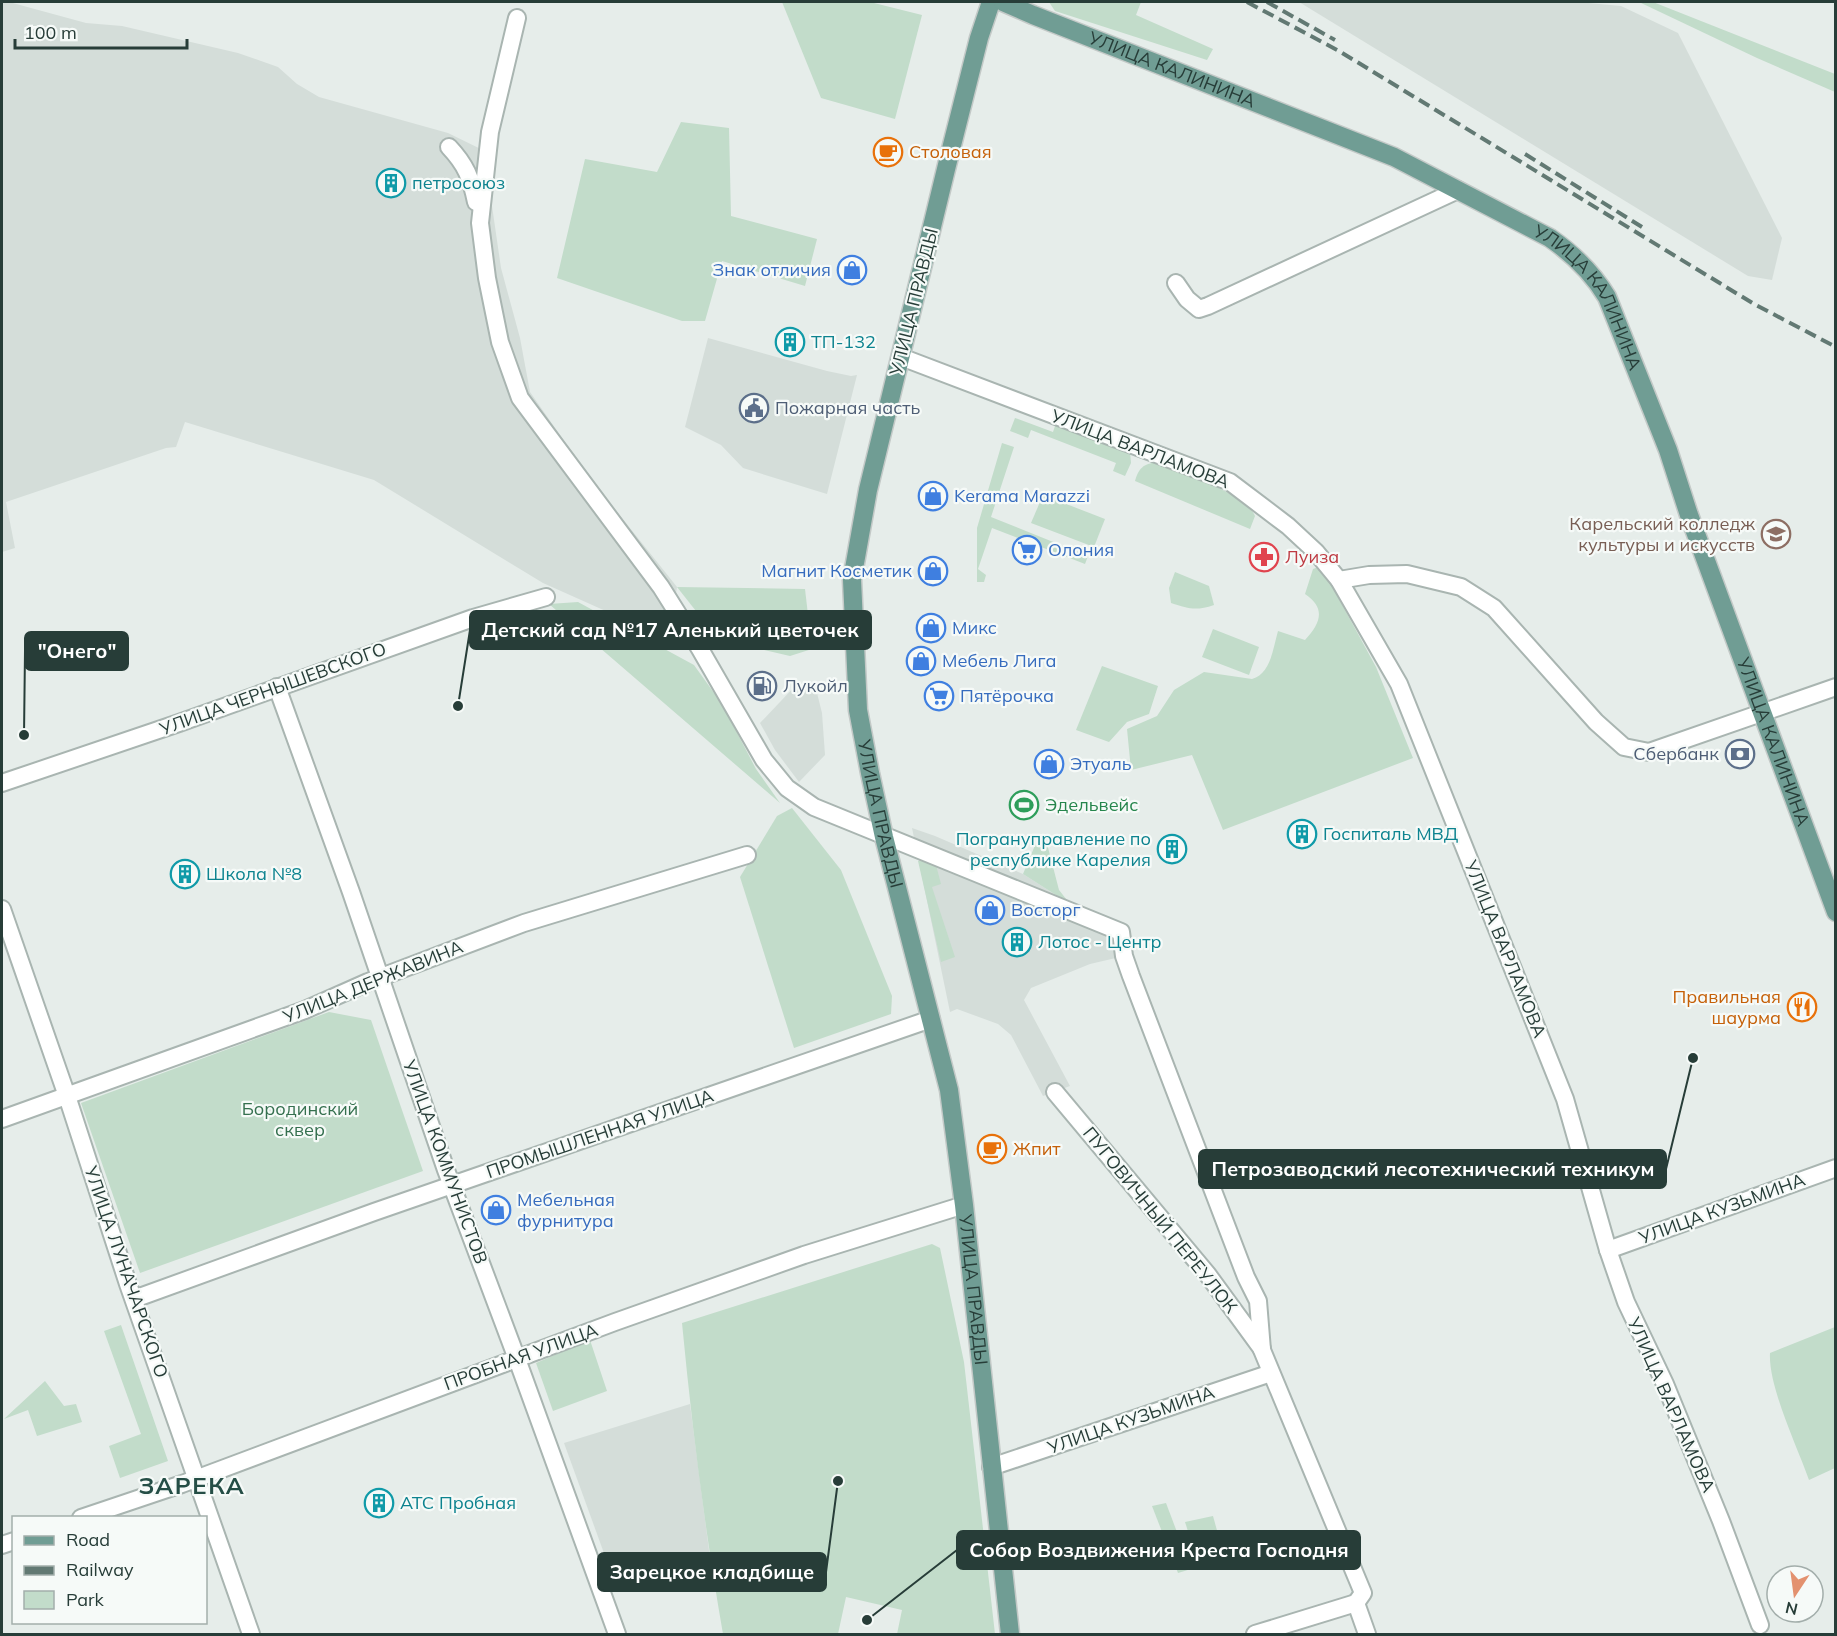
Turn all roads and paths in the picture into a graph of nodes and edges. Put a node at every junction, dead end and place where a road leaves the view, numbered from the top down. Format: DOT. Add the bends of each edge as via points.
graph roads {
  1 [pos="991,2"];
  2 [pos="1003,2"];
  3 [pos="516,18"];
  4 [pos="449,147"];
  5 [pos="1458,190"];
  6 [pos="480,224"];
  7 [pos="1176,283"];
  8 [pos="901,357"];
  9 [pos="1339,580"];
  10 [pos="546,597"];
  11 [pos="278,687"];
  12 [pos="1836,687"];
  13 [pos="1762,714"];
  14 [pos="2,783"];
  15 [pos="884,837"];
  16 [pos="747,855"];
  17 [pos="2,909"];
  18 [pos="1836,912"];
  19 [pos="380,977"];
  20 [pos="931,1019"];
  21 [pos="1055,1092"];
  22 [pos="67,1096"];
  23 [pos="2,1119"];
  24 [pos="1836,1168"];
  25 [pos="452,1185"];
  26 [pos="964,1205"];
  27 [pos="1608,1250"];
  28 [pos="134,1299"];
  29 [pos="1262,1350"];
  30 [pos="518,1359"];
  31 [pos="1271,1373"];
  32 [pos="991,1467"];
  33 [pos="197,1479"];
  34 [pos="87,1516"];
  35 [pos="1356,1603"];
  36 [pos="1760,1625"];
  37 [pos="251,1635"];
  38 [pos="617,1635"];
  39 [pos="1010,1635"];
  40 [pos="1256,1635"];
  41 [pos="1367,1635"];
  1 -- 8 [label="main road, УЛИЦА ПРАВДЫ"];
  2 -- 5 [label="main road, УЛИЦА КАЛИНИНА" via="1394,157"];
  3 -- 6 [label="street" via="490,132"];
  4 -- 6 [label="street" via="468,172"];
  5 -- 7 [label="street" via="1199,309"];
  5 -- 13 [label="main road, УЛИЦА КАЛИНИНА" via="1550,238 1596,279 1607,297 1668,450"];
  6 -- 15 [label="street" via="500,342 520,398 661,587 764,760 787,788 814,807"];
  8 -- 9 [label="street, УЛИЦА ВАРЛАМОВА" via="1230,482 1288,526"];
  8 -- 15 [label="main road, УЛИЦА ПРАВДЫ" via="868,490 852,580 858,710"];
  9 -- 13 [label="street" via="1385,573 1461,587 1494,608 1596,722 1624,747 1649,752"];
  9 -- 27 [label="street, УЛИЦА ВАРЛАМОВА" via="1399,684 1565,1099"];
  10 -- 11 [label="street, УЛИЦА ЧЕРНЫШЕВСКОГО" via="473,618"];
  11 -- 14 [label="street, УЛИЦА ЧЕРНЫШЕВСКОГО"];
  11 -- 19 [label="street, УЛИЦА КОММУНИСТОВ"];
  12 -- 13 [label="street"];
  13 -- 18 [label="main road, УЛИЦА КАЛИНИНА"];
  15 -- 20 [label="main road, УЛИЦА ПРАВДЫ"];
  15 -- 29 [label="street" via="1121,932 1131,976 1258,1301"];
  16 -- 19 [label="street, УЛИЦА ДЕРЖАВИНА" via="531,920"];
  17 -- 22 [label="street, УЛИЦА ЛУНАЧАРСКОГО"];
  19 -- 22 [label="street, УЛИЦА ДЕРЖАВИНА" via="305,1010"];
  19 -- 25 [label="street, УЛИЦА КОММУНИСТОВ"];
  20 -- 25 [label="street, ПРОМЫШЛЕННАЯ УЛИЦА"];
  20 -- 26 [label="main road, УЛИЦА ПРАВДЫ" via="949,1090"];
  21 -- 29 [label="street, ПУГОВИЧНЫЙ ПЕРЕУЛОК" via="1208,1275"];
  22 -- 23 [label="street, УЛИЦА ДЕРЖАВИНА"];
  22 -- 28 [label="street, УЛИЦА ЛУНАЧАРСКОГО"];
  24 -- 27 [label="street, УЛИЦА КУЗЬМИНА"];
  25 -- 28 [label="street, ПРОМЫШЛЕННАЯ УЛИЦА"];
  25 -- 30 [label="street, УЛИЦА КОММУНИСТОВ"];
  26 -- 30 [label="street, ПРОБНАЯ УЛИЦА" via="804,1255"];
  26 -- 32 [label="main road, УЛИЦА ПРАВДЫ"];
  27 -- 36 [label="street, УЛИЦА ВАРЛАМОВА"];
  28 -- 33 [label="street, УЛИЦА ЛУНАЧАРСКОГО"];
  29 -- 31 [label="street"];
  30 -- 33 [label="street, ПРОБНАЯ УЛИЦА"];
  30 -- 38 [label="street, УЛИЦА КОММУНИСТОВ"];
  31 -- 32 [label="street, УЛИЦА КУЗЬМИНА"];
  31 -- 35 [label="street" via="1363,1593"];
  32 -- 39 [label="main road, УЛИЦА ПРАВДЫ"];
  33 -- 34 [label="street, ПРОБНАЯ УЛИЦА"];
  33 -- 37 [label="street, УЛИЦА ЛУНАЧАРСКОГО"];
  35 -- 40 [label="street"];
  35 -- 41 [label="street"];
}
